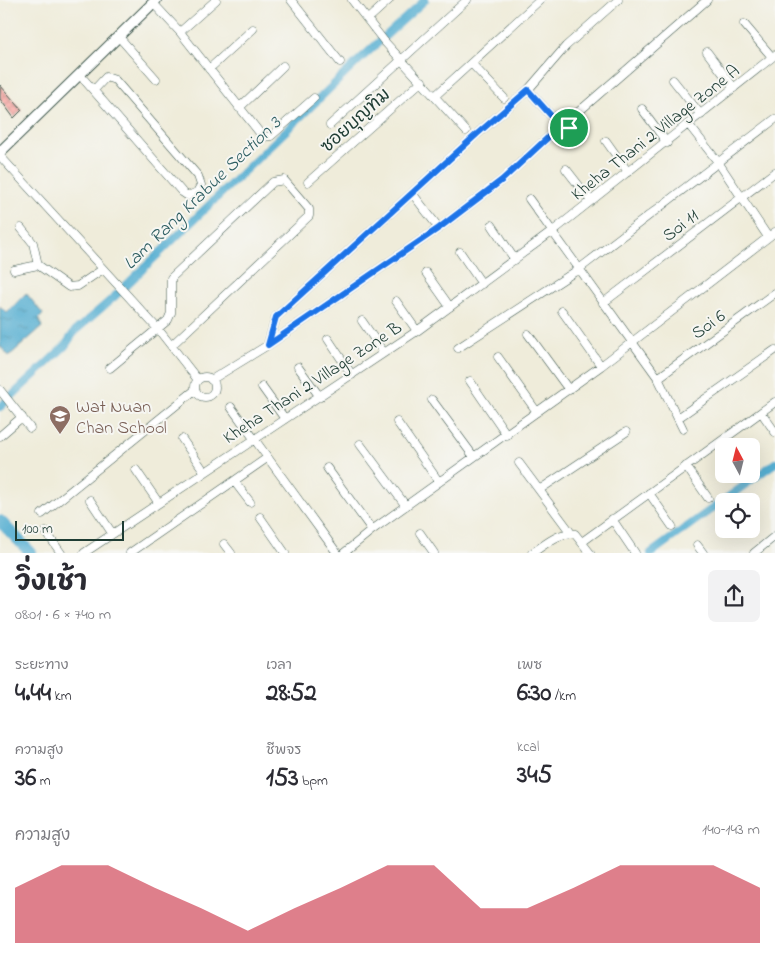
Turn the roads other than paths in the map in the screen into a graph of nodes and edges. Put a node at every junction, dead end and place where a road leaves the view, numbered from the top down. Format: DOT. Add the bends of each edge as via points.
graph roads {
  1 [pos="216,0"];
  2 [pos="291,0"];
  3 [pos="352,0"];
  4 [pos="389,0"];
  5 [pos="467,0"];
  6 [pos="540,0"];
  7 [pos="618,0"];
  8 [pos="707,0"];
  9 [pos="154,1"];
  10 [pos="368,19"];
  11 [pos="744,24"];
  12 [pos="253,29"];
  13 [pos="180,32"];
  14 [pos="119,38"];
  15 [pos="707,52"];
  16 [pos="774,56"];
  17 [pos="401,59"];
  18 [pos="340,62"];
  19 [pos="470,63"];
  20 [pos="283,66"];
  21 [pos="209,69"];
  22 [pos="80,75"];
  23 [pos="156,79"];
  24 [pos="673,80"];
  25 [pos="422,81"];
  26 [pos="734,88"];
  27 [pos="94,90"];
  28 [pos="528,90"];
  29 [pos="435,96"];
  30 [pos="314,98"];
  31 [pos="504,98"];
  32 [pos="239,108"];
  33 [pos="642,109"];
  34 [pos="701,115"];
  35 [pos="775,119"];
  36 [pos="555,120"];
  37 [pos="568,122"];
  38 [pos="330,125"];
  39 [pos="689,125"];
  40 [pos="466,131"];
  41 [pos="555,131"];
  42 [pos="606,141"];
  43 [pos="667,143"];
  44 [pos="0,152"];
  45 [pos="0,156"];
  46 [pos="718,162"];
  47 [pos="566,169"];
  48 [pos="628,172"];
  49 [pos="775,172"];
  50 [pos="308,182"];
  51 [pos="412,193"];
  52 [pos="742,196"];
  53 [pos="530,199"];
  54 [pos="590,201"];
  55 [pos="492,226"];
  56 [pos="21,228"];
  57 [pos="439,228"];
  58 [pos="552,231"];
  59 [pos="772,234"];
  60 [pos="460,252"];
  61 [pos="515,260"];
  62 [pos="38,265"];
  63 [pos="103,269"];
  64 [pos="579,269"];
  65 [pos="14,270"];
  66 [pos="426,273"];
  67 [pos="482,284"];
  68 [pos="775,293"];
  69 [pos="396,301"];
  70 [pos="603,303"];
  71 [pos="450,307"];
  72 [pos="562,311"];
  73 [pos="362,321"];
  74 [pos="158,329"];
  75 [pos="417,331"];
  76 [pos="528,334"];
  77 [pos="328,340"];
  78 [pos="631,343"];
  79 [pos="268,345"];
  80 [pos="172,346"];
  81 [pos="458,348"];
  82 [pos="775,350"];
  83 [pos="384,353"];
  84 [pos="498,357"];
  85 [pos="601,366"];
  86 [pos="298,367"];
  87 [pos="110,368"];
  88 [pos="352,375"];
  89 [pos="658,378"];
  90 [pos="198,380"];
  91 [pos="211,380"];
  92 [pos="470,381"];
  93 [pos="262,387"];
  94 [pos="0,390"];
  95 [pos="195,390"];
  96 [pos="569,390"];
  97 [pos="320,397"];
  98 [pos="432,400"];
  99 [pos="775,402"];
  100 [pos="231,407"];
  101 [pos="537,412"];
  102 [pos="760,412"];
  103 [pos="22,417"];
  104 [pos="678,418"];
  105 [pos="285,419"];
  106 [pos="397,422"];
  107 [pos="30,428"];
  108 [pos="683,429"];
  109 [pos="626,432"];
  110 [pos="775,432"];
  111 [pos="507,435"];
  112 [pos="0,436"];
  113 [pos="253,438"];
  114 [pos="725,438"];
  115 [pos="182,439"];
  116 [pos="360,444"];
  117 [pos="715,445"];
  118 [pos="474,457"];
  119 [pos="267,458"];
  120 [pos="519,463"];
  121 [pos="686,466"];
  122 [pos="327,468"];
  123 [pos="136,470"];
  124 [pos="204,471"];
  125 [pos="234,481"];
  126 [pos="440,482"];
  127 [pos="539,490"];
  128 [pos="649,493"];
  129 [pos="708,498"];
  130 [pos="90,500"];
  131 [pos="158,502"];
  132 [pos="250,502"];
  133 [pos="406,506"];
  134 [pos="42,514"];
  135 [pos="260,517"];
  136 [pos="612,519"];
  137 [pos="672,526"];
  138 [pos="372,530"];
  139 [pos="46,532"];
  140 [pos="112,533"];
  141 [pos="420,533"];
  142 [pos="572,533"];
  143 [pos="775,536"];
  144 [pos="582,542"];
  145 [pos="224,544"];
  146 [pos="697,544"];
  147 [pos="61,553"];
  148 [pos="84,553"];
  149 [pos="130,553"];
  150 [pos="231,553"];
  151 [pos="285,553"];
  152 [pos="337,553"];
  153 [pos="344,553"];
  154 [pos="434,553"];
  155 [pos="532,553"];
  156 [pos="590,553"];
  157 [pos="635,553"];
  158 [pos="703,553"];
  159 [pos="754,553"];
  1 -- 13 [label="street"];
  2 -- 18 [label="street"];
  3 -- 10 [label="street"];
  4 -- 10 [label="street"];
  5 -- 17 [label="street"];
  6 -- 19 [label="street"];
  7 -- 28 [label="street" via="566,46"];
  8 -- 37 [label="street"];
  9 -- 13 [label="street"];
  9 -- 14 [label="street"];
  10 -- 17 [label="street"];
  11 -- 16 [label="street"];
  12 -- 21 [label="street"];
  13 -- 21 [label="street"];
  14 -- 22 [label="street"];
  14 -- 23 [label="street"];
  15 -- 26 [label="street"];
  16 -- 26 [label="street, Kheha Thani 2 Village Zone A"];
  17 -- 25 [label="street"];
  17 -- 38 [label="street"];
  19 -- 29 [label="street"];
  19 -- 31 [label="street"];
  20 -- 32 [label="street"];
  21 -- 32 [label="street"];
  22 -- 27 [label="street"];
  22 -- 44 [label="street"];
  24 -- 34 [label="street"];
  25 -- 29 [label="street"];
  25 -- 50 [label="street, ซอยบุญทิม"];
  26 -- 34 [label="street, Kheha Thani 2 Village Zone A"];
  27 -- 27 [label="street" via="182,192 188,196 197,192 201,185 198,176 112,78 106,77"];
  28 -- 36 [label="street"];
  28 -- 51 [label="street"];
  29 -- 40 [label="street"];
  30 -- 32 [label="street" via="268,138 261,135"];
  33 -- 43 [label="street"];
  34 -- 39 [label="street, Kheha Thani 2 Village Zone A"];
  35 -- 46 [label="street"];
  36 -- 37 [label="street" via="562,118"];
  36 -- 41 [label="street"];
  37 -- 41 [label="street" via="566,132"];
  39 -- 43 [label="street, Kheha Thani 2 Village Zone A"];
  39 -- 46 [label="street"];
  41 -- 57 [label="street" via="502,180"];
  42 -- 48 [label="street"];
  43 -- 48 [label="street, Kheha Thani 2 Village Zone A"];
  45 -- 63 [label="street"];
  46 -- 52 [label="street"];
  46 -- 64 [label="street"];
  47 -- 54 [label="street"];
  48 -- 54 [label="street, Kheha Thani 2 Village Zone A"];
  49 -- 52 [label="street, Soi 11"];
  51 -- 57 [label="street"];
  51 -- 79 [label="street" via="276,317"];
  52 -- 59 [label="street"];
  52 -- 70 [label="street, Soi 11"];
  53 -- 58 [label="street"];
  54 -- 58 [label="street, Kheha Thani 2 Village Zone A"];
  55 -- 61 [label="street"];
  56 -- 62 [label="street" via="33,243"];
  57 -- 79 [label="street"];
  58 -- 61 [label="street, Kheha Thani 2 Village Zone B"];
  58 -- 64 [label="street"];
  59 -- 78 [label="street"];
  60 -- 67 [label="street"];
  61 -- 67 [label="street, Kheha Thani 2 Village Zone B"];
  62 -- 63 [label="street" via="69,287 78,286"];
  62 -- 65 [label="street"];
  63 -- 74 [label="street"];
  64 -- 70 [label="street"];
  64 -- 81 [label="street"];
  66 -- 71 [label="street"];
  67 -- 71 [label="street, Kheha Thani 2 Village Zone B"];
  68 -- 89 [label="street, Soi 6"];
  69 -- 75 [label="street"];
  70 -- 78 [label="street"];
  71 -- 75 [label="street, Kheha Thani 2 Village Zone B"];
  72 -- 85 [label="street"];
  73 -- 83 [label="street"];
  74 -- 80 [label="street"];
  74 -- 80 [label="street" via="171,313 171,278 273,182 284,180 309,209 309,216"];
  74 -- 87 [label="street"];
  75 -- 83 [label="street, Kheha Thani 2 Village Zone B"];
  76 -- 96 [label="street"];
  77 -- 88 [label="street"];
  78 -- 85 [label="street"];
  78 -- 89 [label="street"];
  79 -- 91 [label="street"];
  80 -- 90 [label="street"];
  82 -- 104 [label="street"];
  83 -- 88 [label="street, Kheha Thani 2 Village Zone B"];
  84 -- 101 [label="street"];
  85 -- 96 [label="street"];
  86 -- 97 [label="street"];
  88 -- 97 [label="street, Kheha Thani 2 Village Zone B"];
  89 -- 104 [label="street"];
  90 -- 91 [label="street"];
  90 -- 95 [label="street"];
  91 -- 95 [label="street" via="214,390 210,395 203,397"];
  92 -- 111 [label="street"];
  93 -- 105 [label="street"];
  94 -- 103 [label="street"];
  95 -- 134 [label="street"];
  96 -- 101 [label="street"];
  97 -- 105 [label="street, Kheha Thani 2 Village Zone B"];
  98 -- 118 [label="street"];
  99 -- 102 [label="street"];
  100 -- 113 [label="street"];
  101 -- 111 [label="street"];
  102 -- 110 [label="street"];
  102 -- 114 [label="street"];
  103 -- 107 [label="street"];
  103 -- 112 [label="street"];
  104 -- 108 [label="street"];
  105 -- 113 [label="street, Kheha Thani 2 Village Zone B"];
  106 -- 126 [label="street"];
  109 -- 127 [label="street"];
  111 -- 118 [label="street"];
  113 -- 119 [label="street"];
  113 -- 124 [label="street, Kheha Thani 2 Village Zone B"];
  115 -- 124 [label="street"];
  116 -- 133 [label="street"];
  117 -- 121 [label="street"];
  118 -- 126 [label="street"];
  119 -- 125 [label="street"];
  119 -- 152 [label="street"];
  120 -- 127 [label="street"];
  121 -- 128 [label="street"];
  121 -- 129 [label="street"];
  122 -- 138 [label="street"];
  123 -- 131 [label="street"];
  124 -- 131 [label="street, Kheha Thani 2 Village Zone B"];
  125 -- 132 [label="street"];
  125 -- 149 [label="street"];
  126 -- 133 [label="street"];
  127 -- 142 [label="street"];
  128 -- 136 [label="street"];
  128 -- 137 [label="street"];
  130 -- 140 [label="street"];
  131 -- 140 [label="street, Kheha Thani 2 Village Zone B"];
  133 -- 138 [label="street"];
  135 -- 151 [label="street"];
  136 -- 144 [label="street"];
  136 -- 157 [label="street"];
  138 -- 153 [label="street"];
  139 -- 147 [label="street"];
  140 -- 148 [label="street, Kheha Thani 2 Village Zone B"];
  141 -- 154 [label="street"];
  142 -- 144 [label="street"];
  142 -- 155 [label="street" via="558,536"];
  143 -- 159 [label="street"];
  144 -- 156 [label="street"];
  145 -- 150 [label="street"];
  146 -- 158 [label="street"];
}
